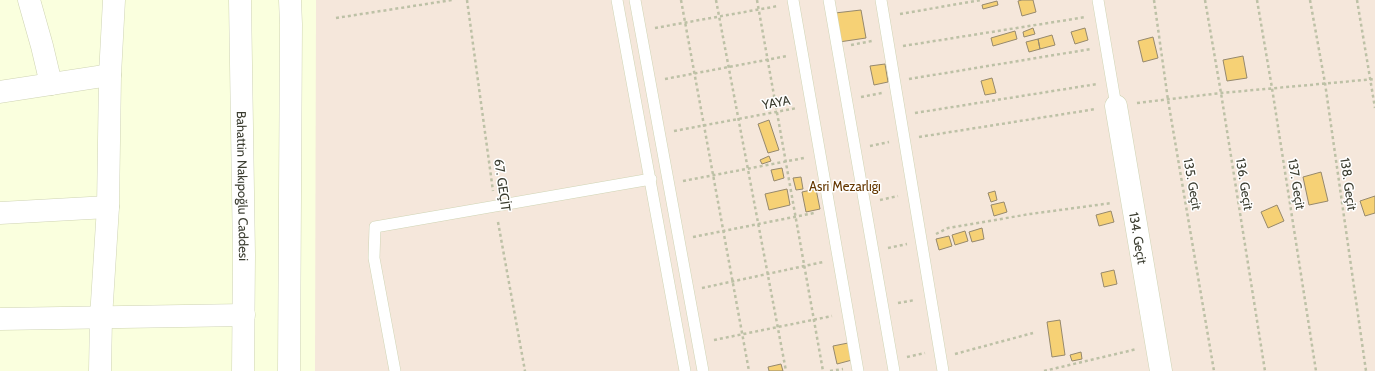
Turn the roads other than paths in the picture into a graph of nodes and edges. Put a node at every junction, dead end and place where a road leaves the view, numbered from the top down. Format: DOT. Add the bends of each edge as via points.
graph roads {
  1 [pos="29,0"];
  2 [pos="114,0"];
  3 [pos="240,0"];
  4 [pos="290,0"];
  5 [pos="618,0"];
  6 [pos="635,0"];
  7 [pos="829,0"];
  8 [pos="881,0"];
  9 [pos="1098,0"];
  10 [pos="793,2"];
  11 [pos="110,75"];
  12 [pos="50,84"];
  13 [pos="0,92"];
  14 [pos="1116,106"];
  15 [pos="651,179"];
  16 [pos="108,207"];
  17 [pos="0,213"];
  18 [pos="244,315"];
  19 [pos="101,318"];
  20 [pos="0,319"];
  21 [pos="100,371"];
  22 [pos="243,371"];
  23 [pos="289,371"];
  24 [pos="395,371"];
  25 [pos="685,371"];
  26 [pos="703,371"];
  27 [pos="858,371"];
  28 [pos="894,371"];
  29 [pos="944,371"];
  30 [pos="1161,371"];
  1 -- 12 [label="street"];
  2 -- 11 [label="street"];
  3 -- 18 [label="street, Bahattin Nakıpoğlu Caddesi"];
  4 -- 23 [label="street"];
  5 -- 15 [label="lane"];
  6 -- 26 [label="lane"];
  7 -- 28 [label="lane"];
  8 -- 29 [label="lane"];
  9 -- 14 [label="lane"];
  10 -- 27 [label="lane"];
  11 -- 12 [label="street"];
  11 -- 16 [label="street"];
  12 -- 13 [label="street"];
  14 -- 30 [label="street, 134. Geçit"];
  15 -- 24 [label="lane" via="375,227 374,258"];
  15 -- 25 [label="lane"];
  16 -- 17 [label="street"];
  16 -- 19 [label="street"];
  18 -- 19 [label="street"];
  18 -- 22 [label="street, Bahattin Nakıpoğlu Caddesi"];
  19 -- 20 [label="street"];
  19 -- 21 [label="street"];
}
